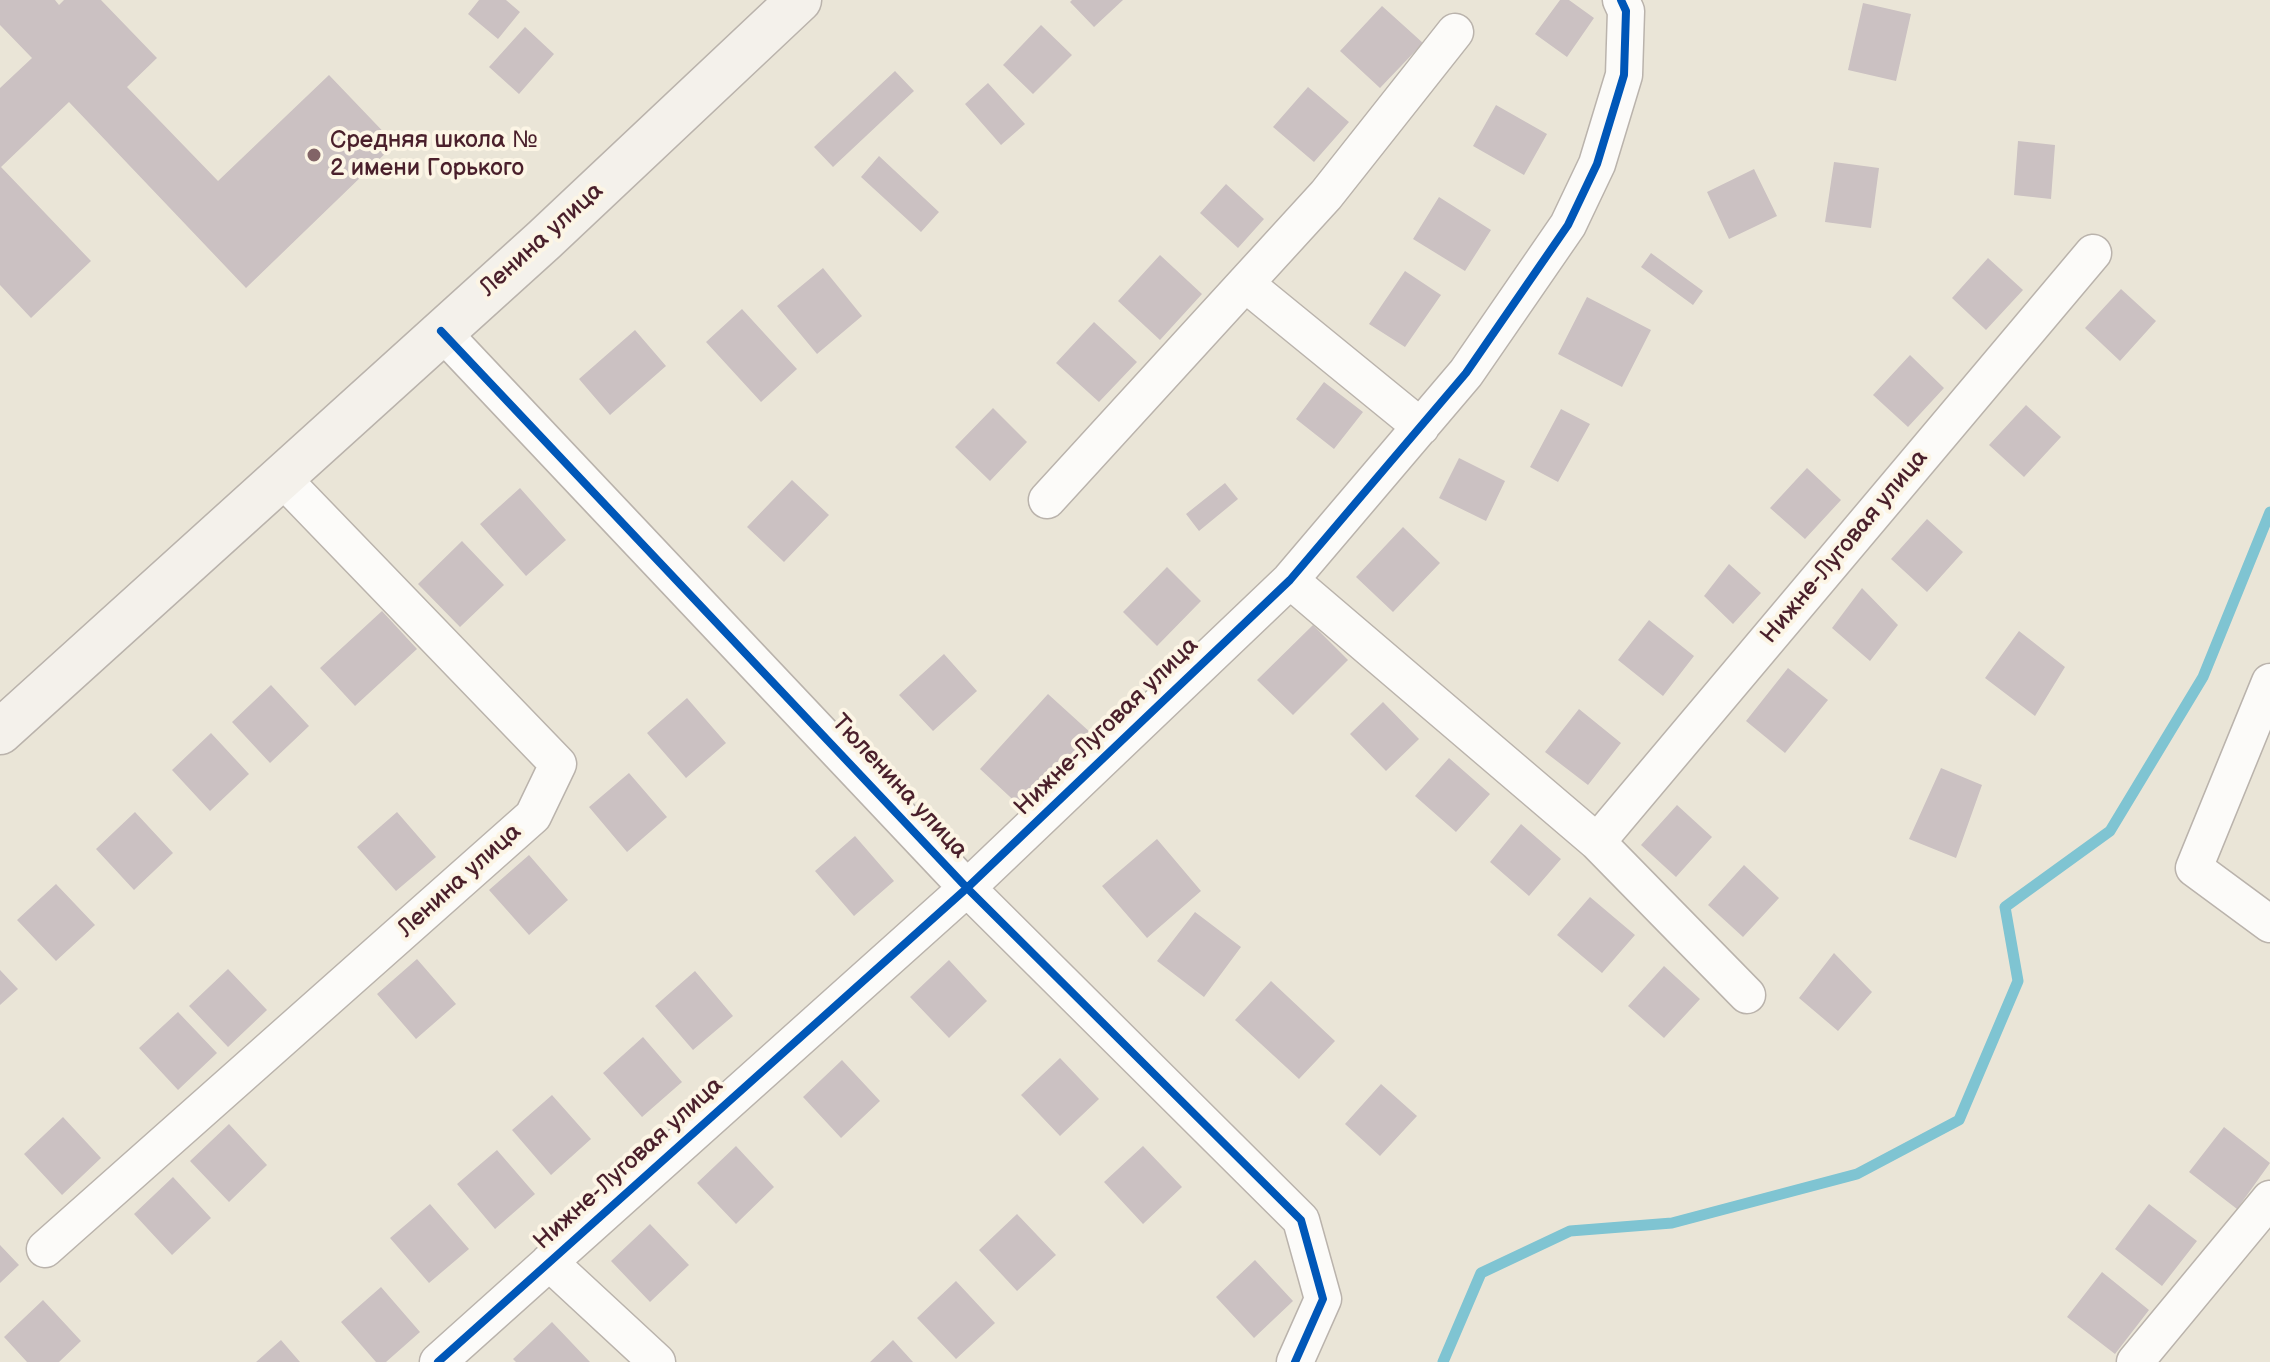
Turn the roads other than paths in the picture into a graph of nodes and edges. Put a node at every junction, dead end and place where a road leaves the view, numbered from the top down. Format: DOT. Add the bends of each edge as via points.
graph roads {
  1 [pos="799,0"];
  2 [pos="1621,0"];
  3 [pos="1455,32"];
  4 [pos="2093,253"];
  5 [pos="1247,285"];
  6 [pos="441,331"];
  7 [pos="1421,427"];
  8 [pos="280,476"];
  9 [pos="1047,500"];
  10 [pos="1290,580"];
  11 [pos="2270,682"];
  12 [pos="0,732"];
  13 [pos="1597,842"];
  14 [pos="967,888"];
  15 [pos="2270,924"];
  16 [pos="1747,995"];
  17 [pos="2270,1199"];
  18 [pos="45,1249"];
  19 [pos="549,1262"];
  20 [pos="438,1362"];
  21 [pos="657,1362"];
  22 [pos="1295,1362"];
  23 [pos="2135,1362"];
  1 -- 6 [label="main road, Ленина улица"];
  2 -- 7 [label="street, Нижне-Луговая улица" via="1626,11 1624,75 1597,164 1574,213 1466,373"];
  3 -- 5 [label="street"];
  4 -- 13 [label="street, Нижне-Луговая улица"];
  5 -- 7 [label="street"];
  5 -- 9 [label="street"];
  6 -- 8 [label="main road, Ленина улица"];
  6 -- 14 [label="street, Тюленина улица"];
  7 -- 10 [label="street, Нижне-Луговая улица"];
  8 -- 12 [label="main road, Ленина улица"];
  8 -- 18 [label="street, Ленина улица" via="558,764 533,816"];
  10 -- 13 [label="street"];
  10 -- 14 [label="street, Нижне-Луговая улица"];
  11 -- 15 [label="street" via="2194,868"];
  13 -- 16 [label="street"];
  14 -- 19 [label="street, Нижне-Луговая улица"];
  14 -- 22 [label="street, Тюленина улица" via="1301,1220 1323,1299"];
  17 -- 23 [label="street"];
  19 -- 20 [label="street, Нижне-Луговая улица"];
  19 -- 21 [label="street, Нижне-Луговая улица"];
}
